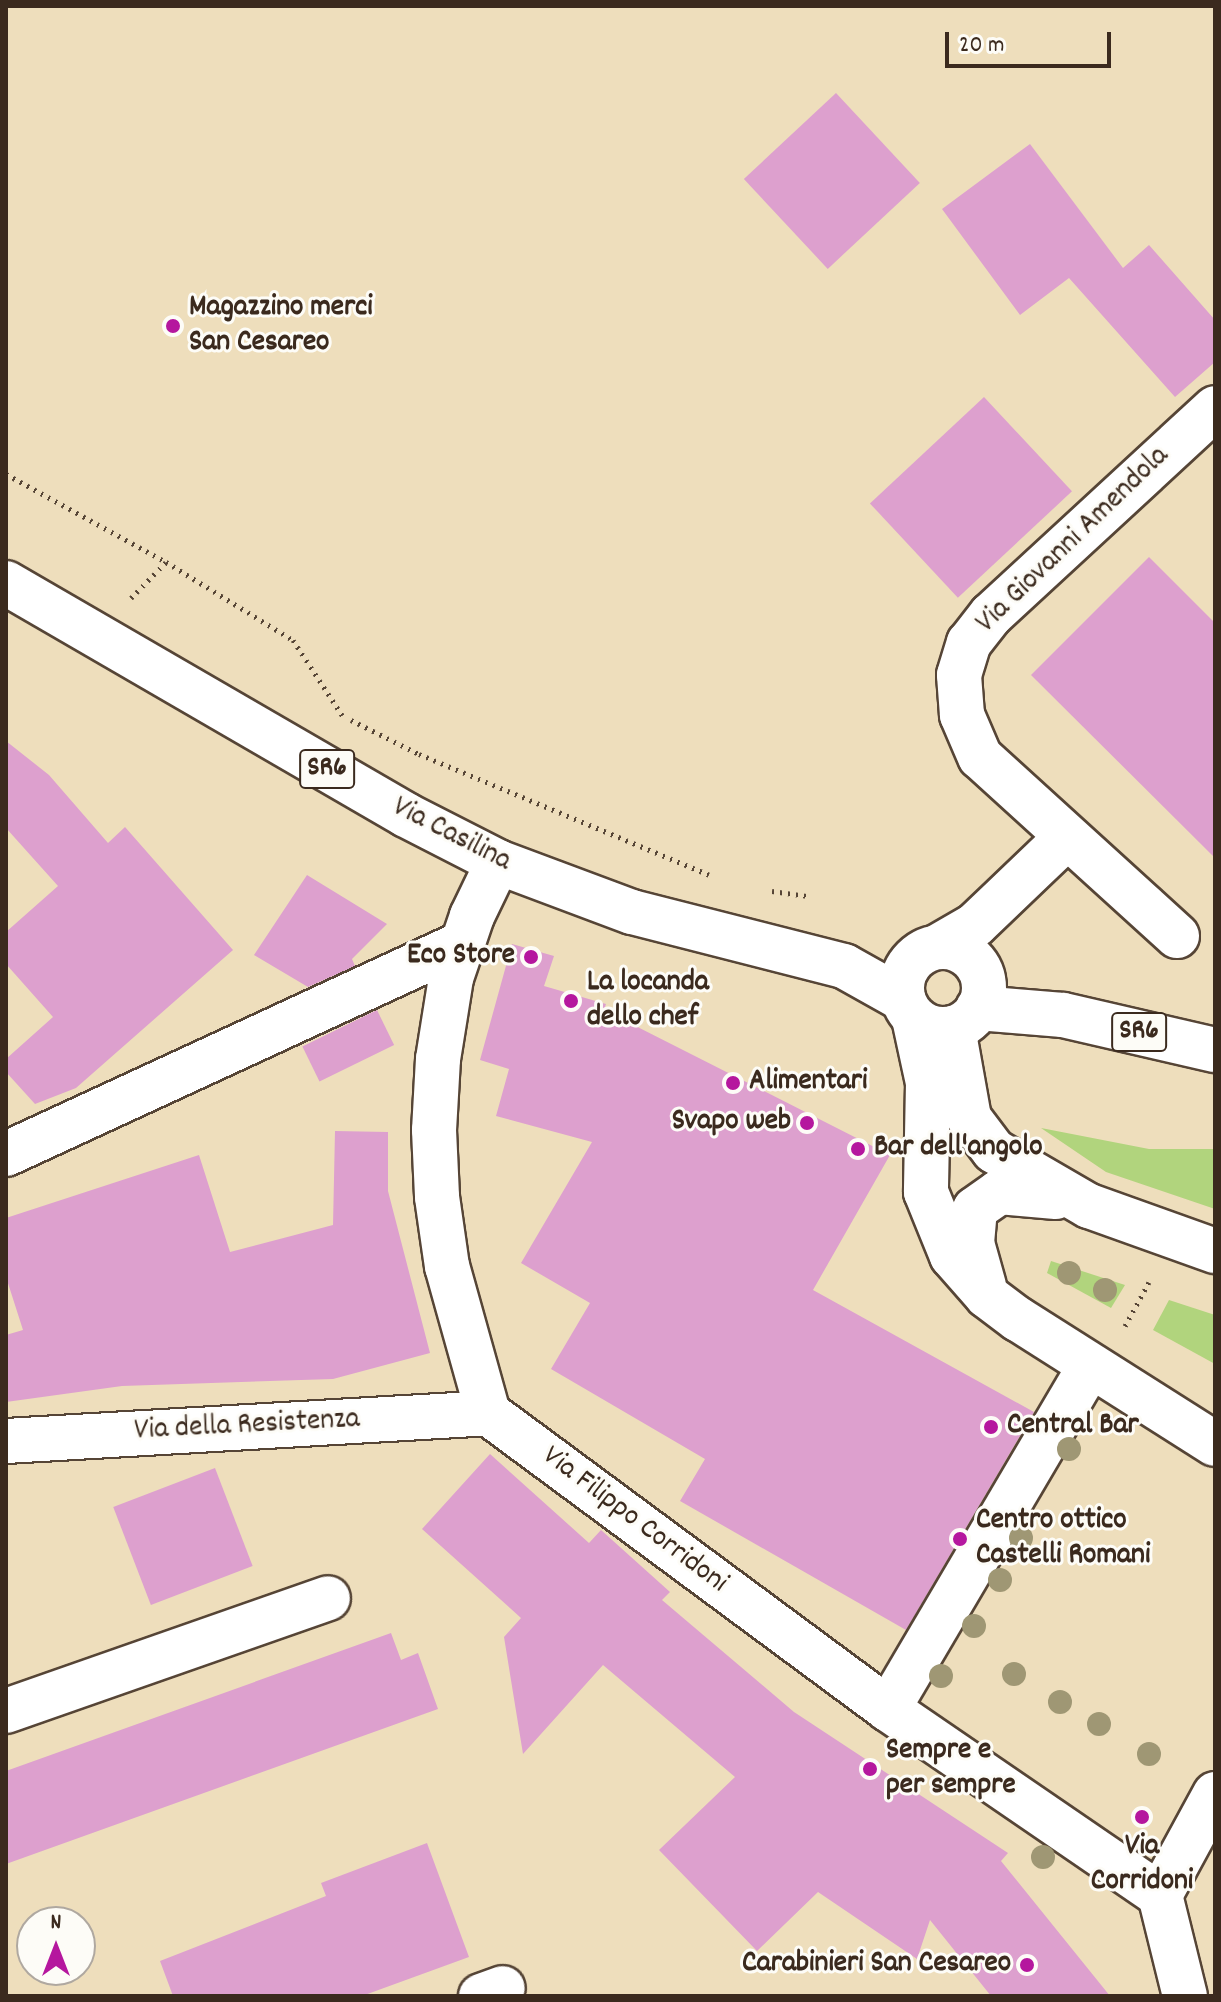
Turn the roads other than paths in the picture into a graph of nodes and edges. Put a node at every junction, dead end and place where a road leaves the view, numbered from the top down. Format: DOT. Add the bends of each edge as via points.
graph roads {
  1 [pos="1215,408"];
  2 [pos="6,583"];
  3 [pos="1067,837"];
  4 [pos="498,862"];
  5 [pos="1177,936"];
  6 [pos="461,944"];
  7 [pos="947,980"];
  8 [pos="1215,1050"];
  9 [pos="6,1154"];
  10 [pos="1110,1216"];
  11 [pos="1215,1225"];
  12 [pos="1215,1251"];
  13 [pos="987,1296"];
  14 [pos="1095,1370"];
  15 [pos="488,1413"];
  16 [pos="6,1441"];
  17 [pos="1215,1444"];
  18 [pos="328,1598"];
  19 [pos="888,1709"];
  20 [pos="6,1711"];
  21 [pos="1215,1794"];
  22 [pos="1160,1895"];
  23 [pos="1185,1996"];
  1 -- 3 [label="street, Via Giovanni Amendola" via="991,615 966,651 959,697 973,747"];
  2 -- 4 [label="street, Via Casilina / SR6" via="406,815"];
  3 -- 5 [label="street, Via Giovanni Amendola"];
  3 -- 7 [label="street"];
  4 -- 6 [label="street"];
  4 -- 7 [label="street, Via Casilina / SR6" via="632,912 844,966"];
  6 -- 9 [label="street"];
  6 -- 15 [label="street" via="438,1059 434,1162 447,1266"];
  7 -- 8 [label="street, SR6" via="1063,1015"];
  7 -- 10 [label="street" via="964,1095 980,1136 1023,1172"];
  7 -- 13 [label="street" via="927,1074 926,1192 952,1256"];
  10 -- 11 [label="street" via="1165,1209"];
  10 -- 12 [label="street"];
  10 -- 13 [label="street" via="1029,1192 999,1192 983,1199 971,1224"];
  13 -- 14 [label="street"];
  14 -- 17 [label="street"];
  14 -- 19 [label="street"];
  15 -- 16 [label="street, Via della Resistenza"];
  15 -- 19 [label="street, Via Filippo Corridoni"];
  18 -- 20 [label="street"];
  19 -- 22 [label="street, Via Filippo Corridoni"];
  21 -- 22 [label="street"];
  22 -- 23 [label="street"];
}
